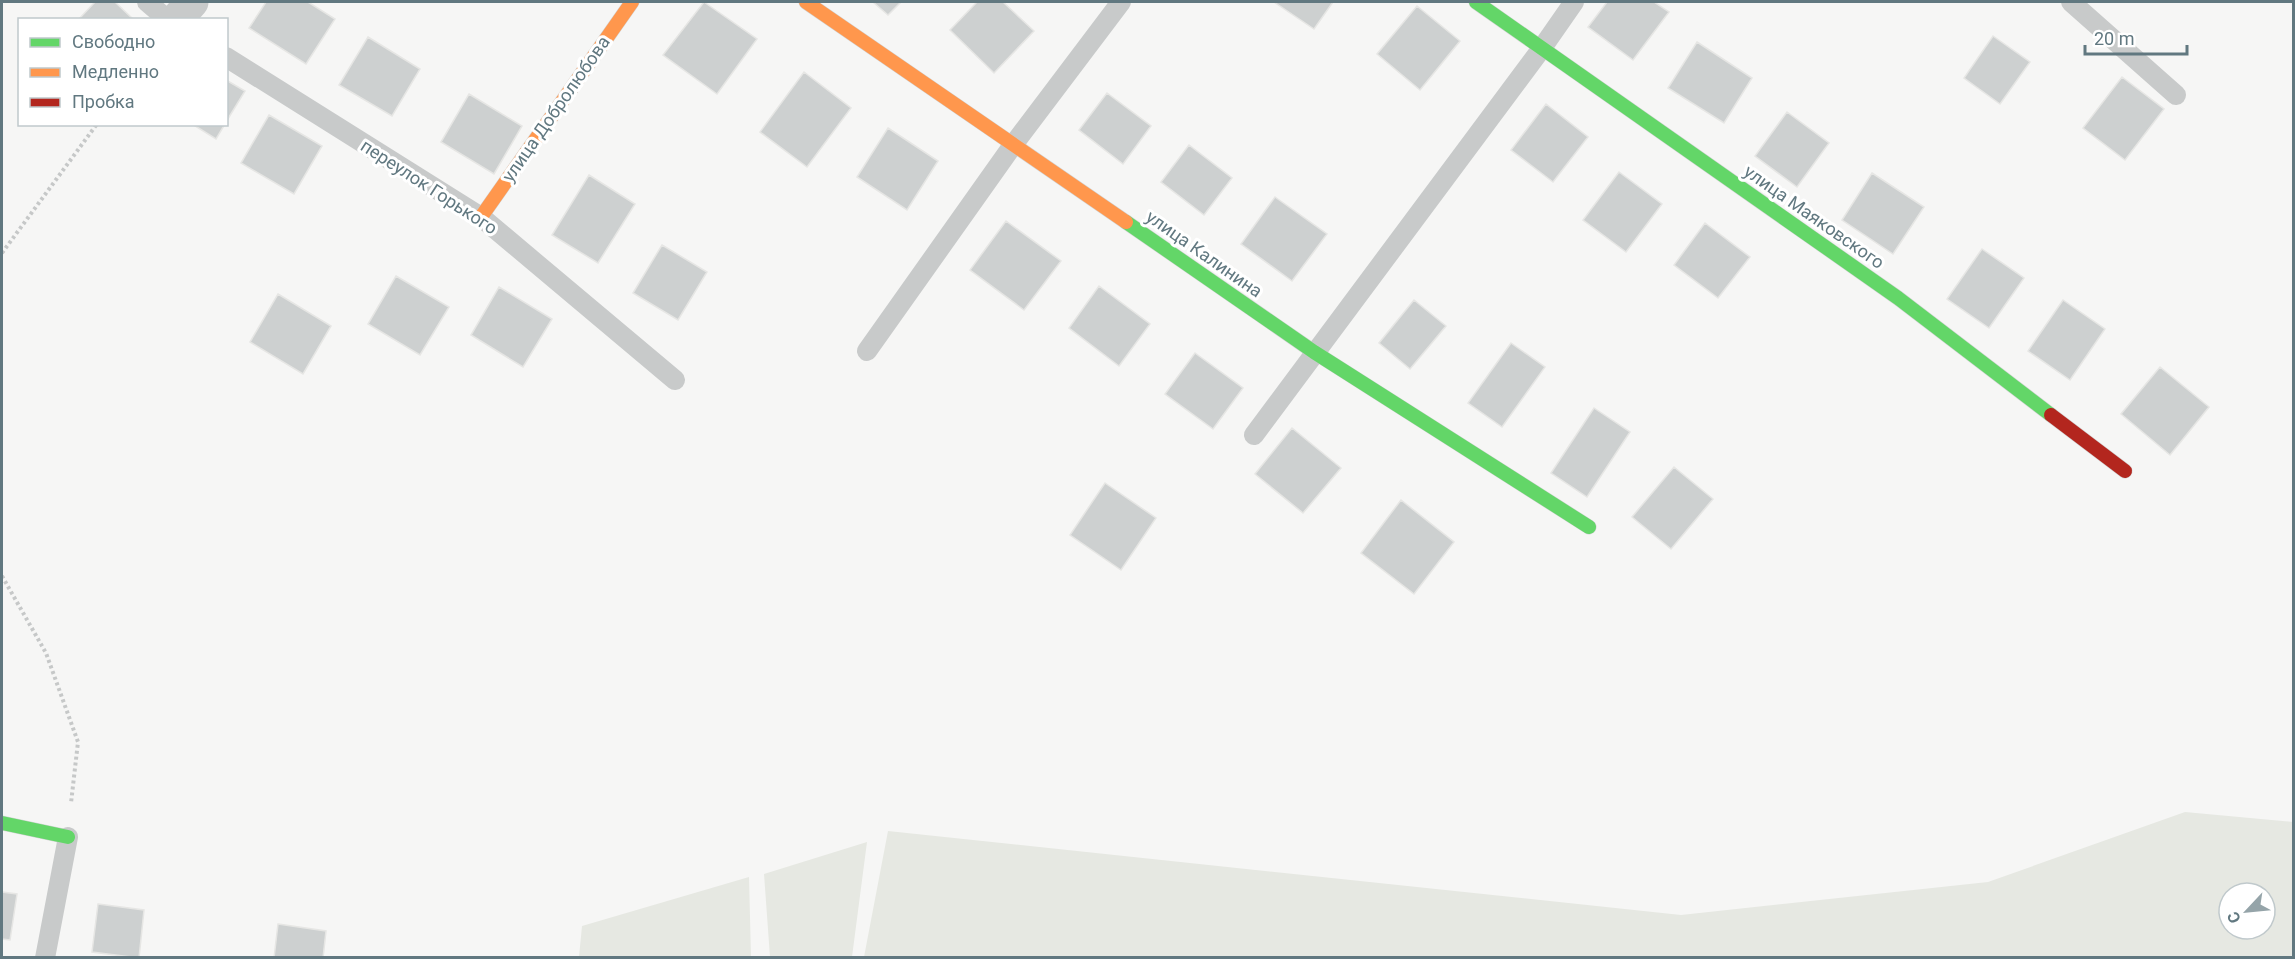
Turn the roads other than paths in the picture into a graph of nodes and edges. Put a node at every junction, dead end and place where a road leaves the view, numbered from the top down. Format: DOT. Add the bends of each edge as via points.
graph roads {
  1 [pos="147,2"];
  2 [pos="192,2"];
  3 [pos="632,2"];
  4 [pos="806,2"];
  5 [pos="1121,2"];
  6 [pos="1476,2"];
  7 [pos="1574,2"];
  8 [pos="2071,2"];
  9 [pos="166,18"];
  10 [pos="178,18"];
  11 [pos="1542,48"];
  12 [pos="228,58"];
  13 [pos="2176,95"];
  14 [pos="1013,145"];
  15 [pos="481,217"];
  16 [pos="867,351"];
  17 [pos="1314,352"];
  18 [pos="675,380"];
  19 [pos="1254,435"];
  20 [pos="2125,471"];
  21 [pos="1589,527"];
  22 [pos="2,823"];
  23 [pos="68,837"];
  24 [pos="45,957"];
  1 -- 9 [label="lane"];
  2 -- 10 [label="street"];
  3 -- 15 [label="street, улица Добролюбова"];
  4 -- 14 [label="street, улица Калинина"];
  5 -- 14 [label="lane"];
  6 -- 11 [label="street, улица Маяковского"];
  7 -- 11 [label="lane"];
  8 -- 13 [label="lane"];
  11 -- 17 [label="lane"];
  11 -- 20 [label="street, улица Маяковского" via="1898,298"];
  12 -- 15 [label="lane, переулок Горького"];
  14 -- 16 [label="lane"];
  14 -- 17 [label="street, улица Калинина"];
  15 -- 18 [label="lane, переулок Горького"];
  17 -- 19 [label="lane"];
  17 -- 21 [label="street, улица Калинина"];
  22 -- 23 [label="street"];
  23 -- 24 [label="lane"];
}
